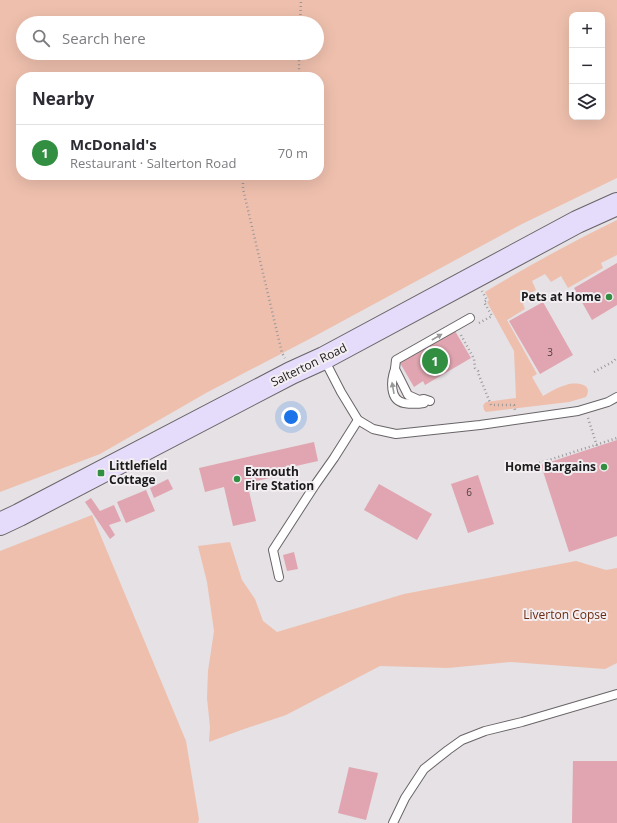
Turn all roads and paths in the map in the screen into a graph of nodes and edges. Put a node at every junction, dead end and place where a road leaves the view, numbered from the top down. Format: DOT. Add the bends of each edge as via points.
graph roads {
  1 [pos="301,0"];
  2 [pos="300,16"];
  3 [pos="299,60"];
  4 [pos="299,72"];
  5 [pos="243,180"];
  6 [pos="617,204"];
  7 [pos="483,293"];
  8 [pos="470,318"];
  9 [pos="476,325"];
  10 [pos="464,331"];
  11 [pos="324,358"];
  12 [pos="616,358"];
  13 [pos="395,369"];
  14 [pos="594,372"];
  15 [pos="291,373"];
  16 [pos="617,397"];
  17 [pos="515,410"];
  18 [pos="358,420"];
  19 [pos="589,420"];
  20 [pos="617,438"];
  21 [pos="597,445"];
  22 [pos="524,468"];
  23 [pos="0,524"];
  24 [pos="279,577"];
  25 [pos="617,694"];
  26 [pos="393,823"];
  1 -- 2 [label="path"];
  3 -- 4 [label="path"];
  5 -- 15 [label="path" via="282,353"];
  6 -- 11 [label="main road, Salterton Road" via="577,222"];
  7 -- 9 [label="path" via="487,300 484,302 492,316"];
  13 -- 8 [label="lane, one-way" via="396,360"];
  10 -- 17 [label="path" via="459,332 474,359 475,368 491,405 514,406"];
  11 -- 15 [label="main road, Salterton Road"];
  11 -- 18 [label="lane"];
  12 -- 14 [label="path"];
  13 -- 13 [label="lane, one-way" via="408,395 430,401 412,404 402,403 396,398 392,387"];
  15 -- 23 [label="main road, Salterton Road"];
  16 -- 18 [label="lane" via="578,411 396,434 373,428"];
  18 -- 24 [label="lane" via="273,550"];
  19 -- 21 [label="path"];
  20 -- 21 [label="path"];
  21 -- 22 [label="path"];
  25 -- 26 [label="lane" via="462,740 424,769 405,798"];
}
